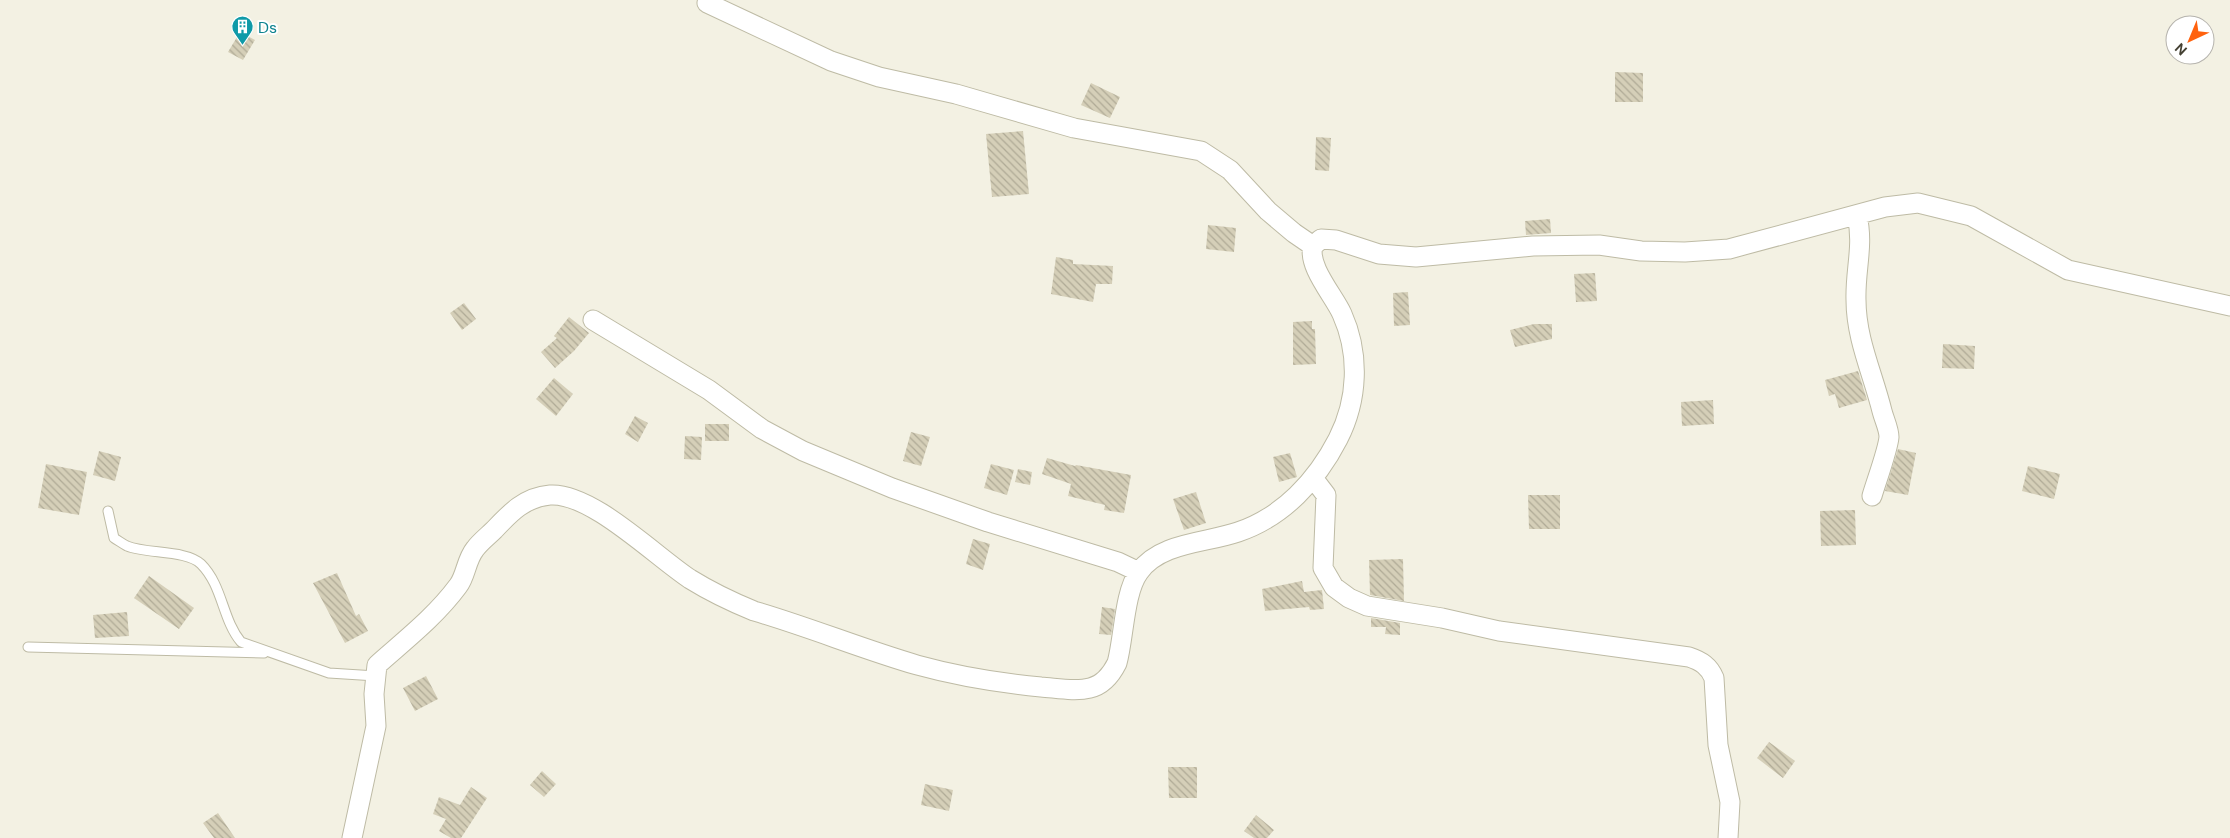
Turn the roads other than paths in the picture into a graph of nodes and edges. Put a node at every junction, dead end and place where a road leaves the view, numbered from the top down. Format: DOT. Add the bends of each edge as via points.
graph roads {
  1 [pos="707,4"];
  2 [pos="1856,216"];
  3 [pos="1313,246"];
  4 [pos="2230,306"];
  5 [pos="593,320"];
  6 [pos="1313,478"];
  7 [pos="1872,496"];
  8 [pos="108,511"];
  9 [pos="1139,572"];
  10 [pos="28,648"];
  11 [pos="271,653"];
  12 [pos="376,676"];
  13 [pos="352,838"];
  14 [pos="1728,838"];
  1 -- 3 [label="street" via="831,61 879,77 956,94 1074,128 1201,151 1230,170 1268,211"];
  2 -- 3 [label="street" via="1729,249 1685,252 1641,251 1599,244 1533,246 1416,257 1379,254 1326,238"];
  2 -- 4 [label="street" via="1918,203 1951,210 1971,216 2068,270"];
  2 -- 7 [label="street" via="1861,255 1856,299 1859,331 1889,437"];
  3 -- 6 [label="street" via="1312,258 1348,330 1354,381 1348,416 1338,439"];
  5 -- 9 [label="street" via="709,390 762,429 803,451 910,495 1118,562"];
  6 -- 9 [label="street" via="1269,518 1238,532 1155,556"];
  6 -- 14 [label="street" via="1326,495 1323,568 1334,587 1349,598 1367,606 1499,631 1689,657 1710,669 1714,678 1718,744 1730,802"];
  8 -- 11 [label="lane" via="114,538 128,546 200,562 222,600 232,631 241,642"];
  9 -- 12 [label="street" via="1130,590 1118,663 1106,680 1082,689 996,682 916,665 730,601 688,577 604,515 573,497 549,495 530,499 513,510 475,549 460,584 447,601 377,666"];
  10 -- 11 [label="lane"];
  11 -- 12 [label="lane" via="329,673"];
  12 -- 13 [label="street" via="376,726"];
}
